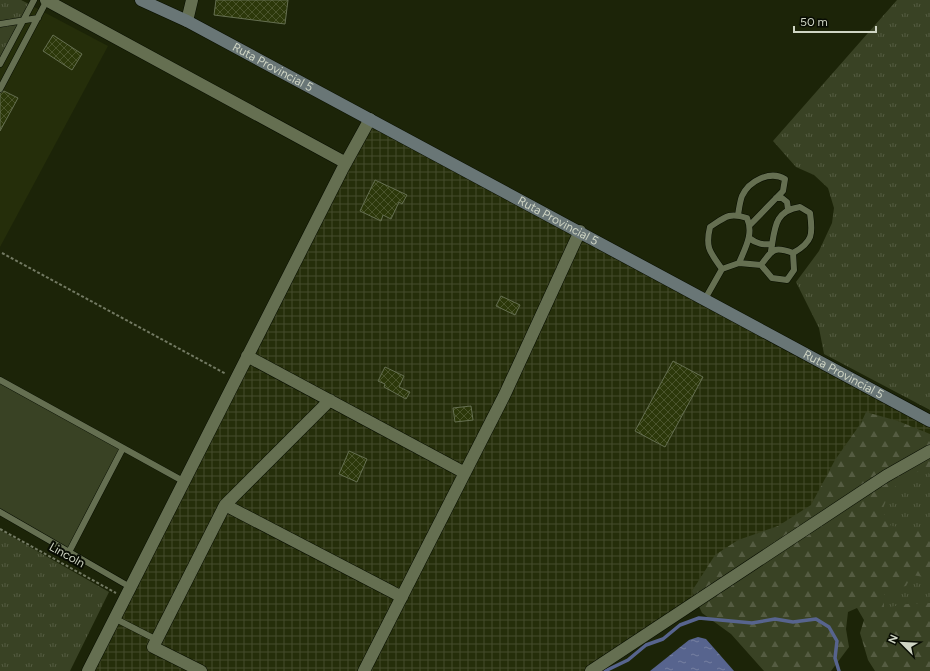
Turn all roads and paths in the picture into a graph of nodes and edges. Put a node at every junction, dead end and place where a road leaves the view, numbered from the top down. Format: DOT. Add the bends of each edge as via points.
graph roads {
  1 [pos="34,0"];
  2 [pos="47,0"];
  3 [pos="141,0"];
  4 [pos="158,0"];
  5 [pos="192,0"];
  6 [pos="38,18"];
  7 [pos="23,20"];
  8 [pos="187,20"];
  9 [pos="0,24"];
  10 [pos="0,64"];
  11 [pos="2,82"];
  12 [pos="0,89"];
  13 [pos="370,119"];
  14 [pos="346,163"];
  15 [pos="776,198"];
  16 [pos="788,209"];
  17 [pos="738,215"];
  18 [pos="750,225"];
  19 [pos="583,233"];
  20 [pos="749,238"];
  21 [pos="772,244"];
  22 [pos="771,251"];
  23 [pos="2,253"];
  24 [pos="793,253"];
  25 [pos="740,263"];
  26 [pos="761,265"];
  27 [pos="722,269"];
  28 [pos="705,299"];
  29 [pos="247,356"];
  30 [pos="236,379"];
  31 [pos="0,380"];
  32 [pos="330,400"];
  33 [pos="930,421"];
  34 [pos="122,448"];
  35 [pos="930,451"];
  36 [pos="465,473"];
  37 [pos="183,481"];
  38 [pos="225,505"];
  39 [pos="0,512"];
  40 [pos="0,529"];
  41 [pos="69,552"];
  42 [pos="127,592"];
  43 [pos="402,597"];
  44 [pos="114,618"];
  45 [pos="157,640"];
  46 [pos="88,671"];
  47 [pos="201,671"];
  48 [pos="364,671"];
  49 [pos="591,671"];
  1 -- 7 [label="lane"];
  2 -- 6 [label="lane"];
  2 -- 14 [label="street"];
  3 -- 8 [label="main road"];
  4 -- 8 [label="main road"];
  5 -- 8 [label="street"];
  6 -- 7 [label="lane"];
  6 -- 11 [label="lane"];
  7 -- 9 [label="lane"];
  7 -- 10 [label="lane"];
  8 -- 13 [label="main road, Ruta Provincial 5"];
  11 -- 12 [label="lane"];
  13 -- 14 [label="street"];
  13 -- 19 [label="main road, Ruta Provincial 5"];
  14 -- 29 [label="street"];
  15 -- 16 [label="lane" via="782,198 787,202"];
  15 -- 17 [label="lane" via="783,191 785,179 779,175 763,177 752,183 742,196"];
  15 -- 18 [label="lane"];
  16 -- 21 [label="lane" via="780,216"];
  16 -- 24 [label="lane" via="800,207 810,213 813,231 806,246"];
  17 -- 18 [label="lane" via="747,218"];
  17 -- 27 [label="lane" via="728,215 710,227 707,240 709,250"];
  18 -- 20 [label="lane"];
  19 -- 28 [label="main road, Ruta Provincial 5"];
  19 -- 36 [label="street"];
  20 -- 21 [label="lane" via="756,244"];
  20 -- 25 [label="lane"];
  21 -- 22 [label="lane"];
  22 -- 24 [label="lane" via="780,248"];
  22 -- 26 [label="lane"];
  23 -- 30 [label="path"];
  24 -- 26 [label="lane" via="794,270 787,280 772,278"];
  25 -- 26 [label="lane"];
  25 -- 27 [label="lane"];
  27 -- 28 [label="lane"];
  28 -- 33 [label="main road, Ruta Provincial 5"];
  29 -- 30 [label="street"];
  29 -- 32 [label="street"];
  30 -- 37 [label="street"];
  31 -- 34 [label="lane"];
  32 -- 36 [label="street"];
  32 -- 38 [label="street"];
  34 -- 37 [label="lane"];
  34 -- 41 [label="lane"];
  35 -- 49 [label="street" via="886,476"];
  36 -- 43 [label="street"];
  37 -- 42 [label="street"];
  38 -- 43 [label="street"];
  38 -- 45 [label="street"];
  39 -- 41 [label="lane"];
  40 -- 42 [label="path, Lincoln"];
  41 -- 42 [label="lane"];
  42 -- 44 [label="street"];
  43 -- 48 [label="street"];
  44 -- 45 [label="lane"];
  44 -- 46 [label="street"];
  45 -- 47 [label="street" via="153,647"];
}
